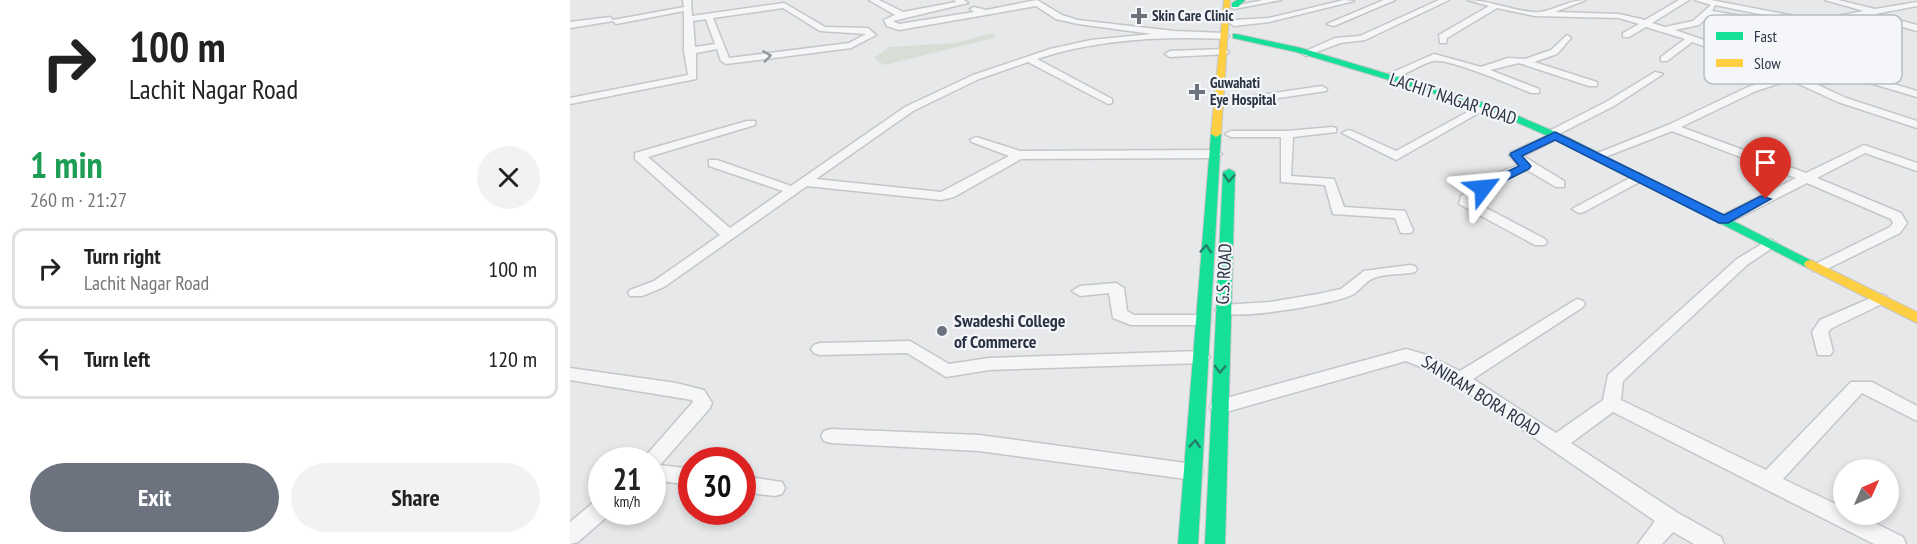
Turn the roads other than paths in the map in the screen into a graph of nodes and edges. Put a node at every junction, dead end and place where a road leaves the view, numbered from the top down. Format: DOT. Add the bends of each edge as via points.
graph roads {
  1 [pos="873,0"];
  2 [pos="1277,0"];
  3 [pos="1350,0"];
  4 [pos="1391,0"];
  5 [pos="1445,0"];
  6 [pos="1472,0"];
  7 [pos="1582,0"];
  8 [pos="1685,0"];
  9 [pos="1699,0"];
  10 [pos="1737,0"];
  11 [pos="1830,0"];
  12 [pos="1889,0"];
  13 [pos="961,2"];
  14 [pos="1035,2"];
  15 [pos="1231,3"];
  16 [pos="1716,3"];
  17 [pos="688,4"];
  18 [pos="1915,5"];
  19 [pos="1495,6"];
  20 [pos="1764,6"];
  21 [pos="980,13"];
  22 [pos="1706,13"];
  23 [pos="1879,13"];
  24 [pos="1543,14"];
  25 [pos="1868,14"];
  26 [pos="902,15"];
  27 [pos="1721,15"];
  28 [pos="1776,15"];
  29 [pos="1862,15"];
  30 [pos="1872,15"];
  31 [pos="710,19"];
  32 [pos="690,20"];
  33 [pos="1331,24"];
  34 [pos="1646,24"];
  35 [pos="1902,24"];
  36 [pos="570,25"];
  37 [pos="1917,28"];
  38 [pos="1665,30"];
  39 [pos="1232,32"];
  40 [pos="1174,34"];
  41 [pos="1626,35"];
  42 [pos="1339,36"];
  43 [pos="1568,38"];
  44 [pos="1691,39"];
  45 [pos="1443,41"];
  46 [pos="1704,43"];
  47 [pos="718,45"];
  48 [pos="689,50"];
  49 [pos="1224,52"];
  50 [pos="1303,52"];
  51 [pos="1170,54"];
  52 [pos="1029,59"];
  53 [pos="1664,59"];
  54 [pos="1524,62"];
  55 [pos="1481,70"];
  56 [pos="1658,74"];
  57 [pos="1387,77"];
  58 [pos="1593,84"];
  59 [pos="1767,84"];
  60 [pos="1811,84"];
  61 [pos="1884,84"];
  62 [pos="1806,85"];
  63 [pos="1322,89"];
  64 [pos="1534,91"];
  65 [pos="1917,94"];
  66 [pos="570,101"];
  67 [pos="1108,101"];
  68 [pos="1232,102"];
  69 [pos="1486,106"];
  70 [pos="751,123"];
  71 [pos="1917,125"];
  72 [pos="1672,127"];
  73 [pos="1332,130"];
  74 [pos="1231,134"];
  75 [pos="1287,134"];
  76 [pos="1348,134"];
  77 [pos="1553,135"];
  78 [pos="976,140"];
  79 [pos="1216,154"];
  80 [pos="1019,155"];
  81 [pos="1596,156"];
  82 [pos="713,163"];
  83 [pos="1525,164"];
  84 [pos="1917,167"];
  85 [pos="1639,177"];
  86 [pos="1808,178"];
  87 [pos="804,182"];
  88 [pos="1560,184"];
  89 [pos="792,190"];
  90 [pos="1579,209"];
  91 [pos="1724,220"];
  92 [pos="1406,230"];
  93 [pos="728,234"];
  94 [pos="1540,242"];
  95 [pos="1770,243"];
  96 [pos="1818,268"];
  97 [pos="1410,269"];
  98 [pos="1080,291"];
  99 [pos="636,293"];
  100 [pos="1880,299"];
  101 [pos="1577,304"];
  102 [pos="1223,310"];
  103 [pos="1916,316"];
  104 [pos="1203,320"];
  105 [pos="820,349"];
  106 [pos="1824,351"];
  107 [pos="1201,357"];
  108 [pos="570,374"];
  109 [pos="1459,380"];
  110 [pos="1612,403"];
  111 [pos="1219,407"];
  112 [pos="1917,414"];
  113 [pos="831,436"];
  114 [pos="1556,443"];
  115 [pos="664,447"];
  116 [pos="1193,472"];
  117 [pos="1768,481"];
  118 [pos="756,486"];
  119 [pos="775,488"];
  120 [pos="1670,519"];
  121 [pos="588,520"];
  122 [pos="570,535"];
  123 [pos="1188,544"];
  124 [pos="1215,544"];
  125 [pos="1650,544"];
  126 [pos="1713,544"];
  127 [pos="1895,544"];
  1 -- 26 [label="street"];
  2 -- 15 [label="street"];
  3 -- 39 [label="street"];
  4 -- 33 [label="street"];
  5 -- 50 [label="street" via="1362,38 1338,40"];
  6 -- 19 [label="street"];
  7 -- 24 [label="street"];
  8 -- 34 [label="street"];
  9 -- 16 [label="street"];
  10 -- 20 [label="street"];
  11 -- 23 [label="street"];
  12 -- 18 [label="street"];
  13 -- 21 [label="street"];
  13 -- 26 [label="street"];
  14 -- 21 [label="street"];
  14 -- 40 [label="street" via="1059,17 1078,22"];
  15 -- 39 [label="main road, G.S. ROAD"];
  16 -- 22 [label="street"];
  16 -- 28 [label="street"];
  17 -- 32 [label="street"];
  17 -- 36 [label="street" via="613,21"];
  18 -- 23 [label="street"];
  19 -- 24 [label="street"];
  19 -- 45 [label="street" via="1442,37"];
  21 -- 26 [label="street" via="899,27 890,24 888,20"];
  22 -- 27 [label="street"];
  22 -- 38 [label="street" via="1696,23"];
  23 -- 25 [label="street"];
  24 -- 34 [label="street" via="1619,16"];
  25 -- 29 [label="street"];
  25 -- 30 [label="street"];
  31 -- 32 [label="street"];
  31 -- 47 [label="street"];
  47 -- 31 [label="street, one-way" via="724,60 729,61 851,45 872,33 823,29 784,5"];
  32 -- 48 [label="street"];
  34 -- 38 [label="street"];
  34 -- 41 [label="street"];
  35 -- 37 [label="street"];
  38 -- 44 [label="street"];
  39 -- 40 [label="street"];
  39 -- 49 [label="main road, G.S. ROAD"];
  39 -- 50 [label="main road, LACHIT NAGAR ROAD"];
  39 -- 68 [label="main road, G.S. ROAD"];
  40 -- 52 [label="street" via="1091,43"];
  42 -- 50 [label="street"];
  43 -- 54 [label="street" via="1554,52"];
  44 -- 46 [label="street"];
  44 -- 53 [label="street"];
  47 -- 48 [label="street"];
  48 -- 66 [label="street" via="693,77"];
  49 -- 51 [label="street"];
  49 -- 79 [label="main road, G.S. ROAD"];
  50 -- 57 [label="main road, LACHIT NAGAR ROAD"];
  52 -- 67 [label="street"];
  52 -- 87 [label="street" via="976,77 909,109"];
  54 -- 55 [label="street" via="1508,61"];
  54 -- 58 [label="street"];
  55 -- 57 [label="street" via="1434,57"];
  55 -- 64 [label="street"];
  56 -- 77 [label="street"];
  57 -- 69 [label="main road, LACHIT NAGAR ROAD"];
  59 -- 72 [label="street"];
  60 -- 62 [label="street"];
  61 -- 65 [label="street"];
  62 -- 71 [label="street"];
  63 -- 68 [label="street"];
  68 -- 74 [label="main road, G.S. ROAD"];
  69 -- 76 [label="street" via="1396,156"];
  69 -- 77 [label="main road, LACHIT NAGAR ROAD"];
  70 -- 93 [label="street" via="639,156"];
  72 -- 81 [label="street"];
  72 -- 86 [label="street"];
  73 -- 75 [label="street"];
  74 -- 75 [label="street"];
  74 -- 102 [label="main road, G.S. ROAD, one-way"];
  75 -- 92 [label="street" via="1285,179 1330,182 1338,211 1400,214"];
  77 -- 81 [label="main road, LACHIT NAGAR ROAD"];
  77 -- 83 [label="street" via="1515,155"];
  78 -- 80 [label="street"];
  79 -- 80 [label="street"];
  104 -- 79 [label="main road, G.S. ROAD, one-way"];
  80 -- 87 [label="street" via="945,195"];
  81 -- 85 [label="main road, LACHIT NAGAR ROAD"];
  82 -- 89 [label="street"];
  83 -- 88 [label="street"];
  83 -- 94 [label="street" via="1466,199 1466,204"];
  84 -- 86 [label="street" via="1864,149"];
  85 -- 90 [label="street"];
  85 -- 91 [label="main road, LACHIT NAGAR ROAD"];
  86 -- 91 [label="street"];
  86 -- 96 [label="street" via="1896,216 1900,223 1895,230"];
  87 -- 89 [label="street"];
  89 -- 93 [label="street"];
  91 -- 95 [label="main road, LACHIT NAGAR ROAD"];
  93 -- 99 [label="street" via="659,284"];
  95 -- 96 [label="main road, LACHIT NAGAR ROAD"];
  95 -- 110 [label="street" via="1742,262 1614,379"];
  96 -- 100 [label="main road, LACHIT NAGAR ROAD"];
  97 -- 102 [label="street" via="1369,274 1346,292 1318,299"];
  98 -- 104 [label="street" via="1116,288 1119,314 1131,320"];
  100 -- 103 [label="main road, LACHIT NAGAR ROAD"];
  100 -- 106 [label="street" via="1826,324 1820,332"];
  101 -- 109 [label="street"];
  102 -- 111 [label="main road, G.S. ROAD, one-way"];
  104 -- 107 [label="main road, G.S. ROAD"];
  105 -- 107 [label="street" via="910,347 946,371 989,364"];
  116 -- 107 [label="main road, G.S. ROAD, one-way"];
  108 -- 115 [label="street" via="698,395 703,403"];
  109 -- 111 [label="street, SANIRAM BORA ROAD" via="1418,356 1406,355"];
  109 -- 114 [label="street, SANIRAM BORA ROAD"];
  110 -- 114 [label="street, SANIRAM BORA ROAD"];
  110 -- 117 [label="street"];
  111 -- 124 [label="main road, G.S. ROAD"];
  112 -- 117 [label="street" via="1866,387 1857,387"];
  113 -- 116 [label="street" via="979,443"];
  114 -- 120 [label="street"];
  116 -- 123 [label="main road, G.S. ROAD"];
  117 -- 127 [label="street"];
  118 -- 119 [label="street"];
  120 -- 125 [label="street"];
  120 -- 126 [label="street"];
  121 -- 122 [label="street"];
}
